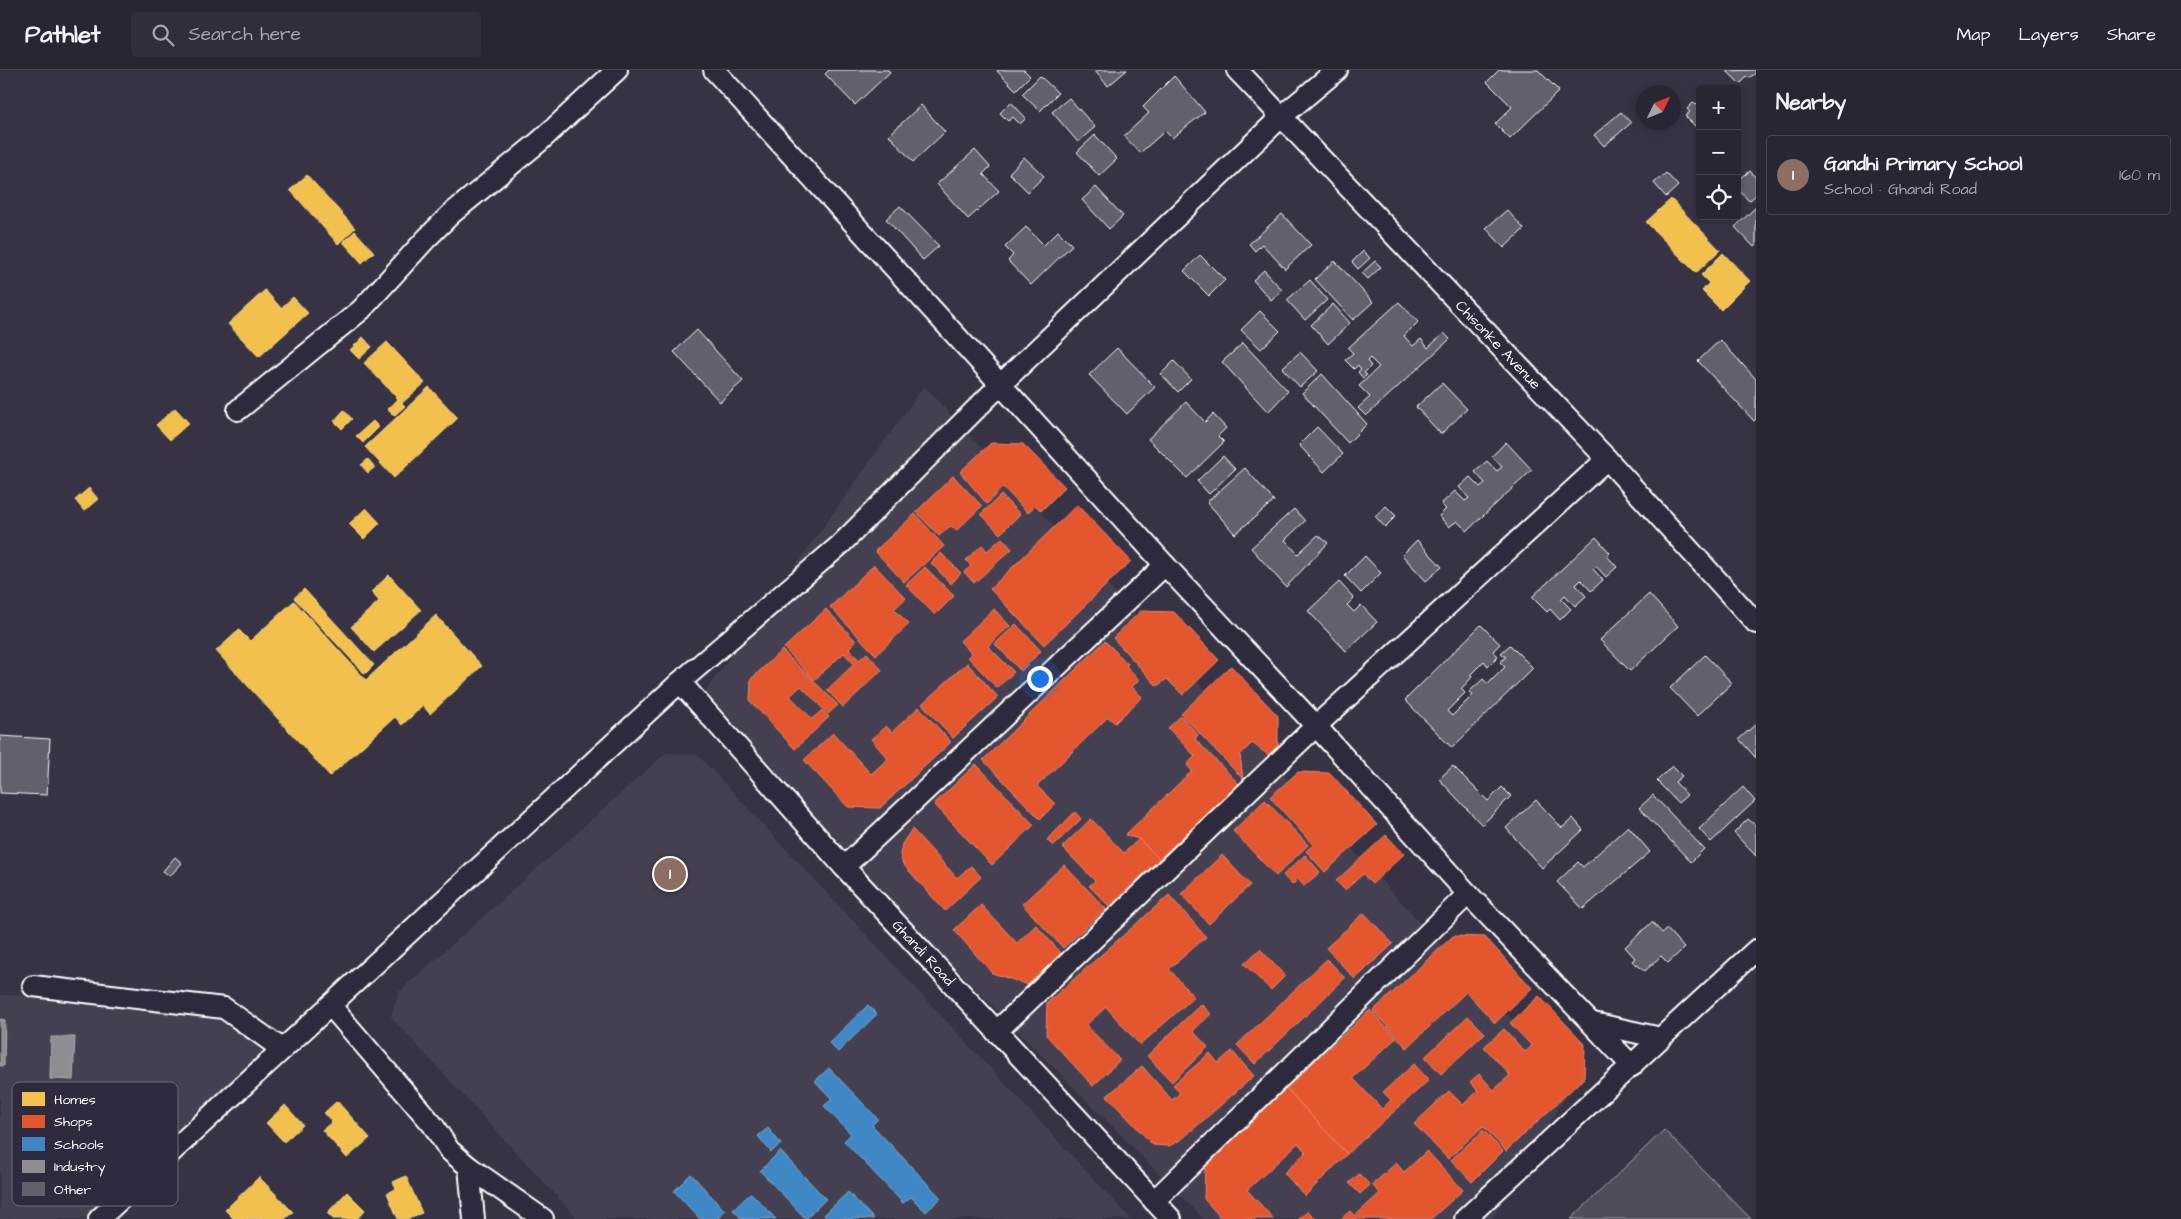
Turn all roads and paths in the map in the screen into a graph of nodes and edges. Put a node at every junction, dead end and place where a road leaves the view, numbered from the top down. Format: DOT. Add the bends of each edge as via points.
graph roads {
  1 [pos="617,70"];
  2 [pos="714,70"];
  3 [pos="1237,70"];
  4 [pos="1337,70"];
  5 [pos="1281,117"];
  6 [pos="1001,384"];
  7 [pos="238,410"];
  8 [pos="1606,459"];
  9 [pos="1165,565"];
  10 [pos="1756,623"];
  11 [pos="680,682"];
  12 [pos="1316,726"];
  13 [pos="844,866"];
  14 [pos="1468,894"];
  15 [pos="1756,950"];
  16 [pos="33,986"];
  17 [pos="330,1005"];
  18 [pos="1593,1023"];
  19 [pos="996,1032"];
  20 [pos="1661,1038"];
  21 [pos="282,1049"];
  22 [pos="1632,1066"];
  23 [pos="178,1146"];
  24 [pos="469,1167"];
  25 [pos="1154,1201"];
  26 [pos="113,1206"];
  27 [pos="99,1219"];
  28 [pos="474,1219"];
  29 [pos="543,1219"];
  30 [pos="1171,1219"];
  31 [pos="1465,1219"];
  1 -- 7 [label="street" via="540,142 451,214 361,310"];
  2 -- 6 [label="street"];
  3 -- 5 [label="street, Chisonke Avenue"];
  4 -- 5 [label="street"];
  5 -- 6 [label="street"];
  5 -- 8 [label="street, Chisonke Avenue"];
  6 -- 9 [label="street"];
  6 -- 11 [label="street" via="840,546"];
  8 -- 10 [label="street, Chisonke Avenue"];
  8 -- 12 [label="street"];
  9 -- 12 [label="street"];
  9 -- 13 [label="street"];
  11 -- 13 [label="street, Ghandi Road"];
  11 -- 17 [label="street"];
  12 -- 14 [label="street"];
  12 -- 19 [label="street"];
  13 -- 19 [label="street, Ghandi Road"];
  14 -- 18 [label="street"];
  14 -- 25 [label="street"];
  15 -- 20 [label="street"];
  16 -- 21 [label="street" via="224,1008"];
  17 -- 21 [label="street"];
  17 -- 24 [label="street" via="433,1125 449,1150"];
  18 -- 20 [label="street"];
  18 -- 22 [label="street"];
  19 -- 25 [label="street, Ghandi Road"];
  20 -- 22 [label="street"];
  21 -- 23 [label="street"];
  22 -- 31 [label="street"];
  24 -- 28 [label="street"];
  24 -- 29 [label="street"];
  25 -- 30 [label="street, Ghandi Road"];
  26 -- 27 [label="street"];
}
